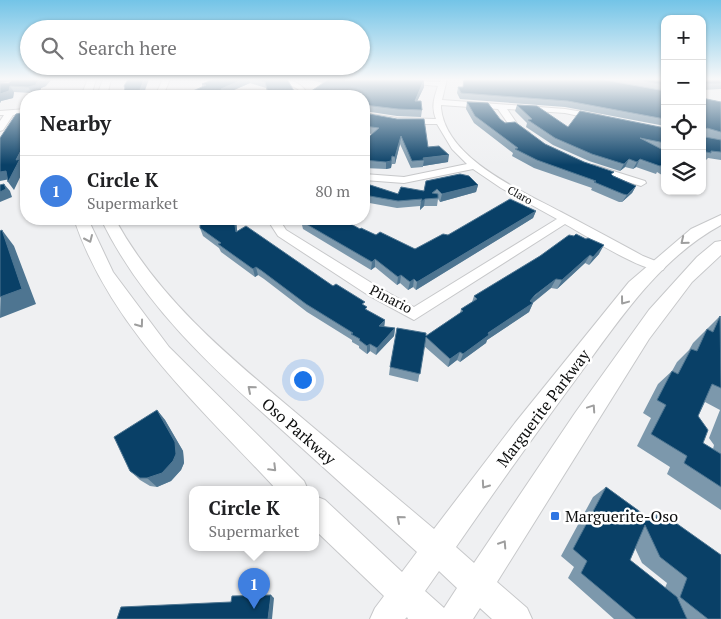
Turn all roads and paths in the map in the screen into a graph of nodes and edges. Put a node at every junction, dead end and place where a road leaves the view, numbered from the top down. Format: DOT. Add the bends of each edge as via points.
graph roads {
  1 [pos="437,108"];
  2 [pos="502,108"];
  3 [pos="515,108"];
  4 [pos="20,111"];
  5 [pos="10,112"];
  6 [pos="0,113"];
  7 [pos="370,117"];
  8 [pos="611,120"];
  9 [pos="441,122"];
  10 [pos="0,128"];
  11 [pos="536,142"];
  12 [pos="582,163"];
  13 [pos="474,166"];
  14 [pos="370,177"];
  15 [pos="641,182"];
  16 [pos="565,219"];
  17 [pos="721,219"];
  18 [pos="84,225"];
  19 [pos="111,225"];
  20 [pos="277,225"];
  21 [pos="721,246"];
  22 [pos="658,267"];
  23 [pos="291,486"];
  24 [pos="319,514"];
  25 [pos="436,551"];
  26 [pos="477,585"];
  27 [pos="405,594"];
  28 [pos="386,619"];
  29 [pos="432,619"];
  30 [pos="455,619"];
  31 [pos="516,619"];
  1 -- 9 [label="street, Claro"];
  2 -- 11 [label="street" via="515,127"];
  3 -- 8 [label="street" via="565,111"];
  4 -- 5 [label="street"];
  5 -- 6 [label="street"];
  5 -- 10 [label="street"];
  7 -- 9 [label="street"];
  9 -- 13 [label="street, Claro" via="457,149"];
  12 -- 15 [label="street"];
  13 -- 14 [label="street" via="404,180"];
  13 -- 16 [label="street, Claro"];
  16 -- 20 [label="street, Pinario" via="414,314 282,233"];
  16 -- 22 [label="street, Claro"];
  17 -- 22 [label="main road, Marguerite Parkway, one-way" via="696,232"];
  18 -- 23 [label="main road, one-way" via="105,274 152,340"];
  25 -- 19 [label="main road, Oso Parkway, one-way" via="200,341 148,284"];
  26 -- 21 [label="main road, one-way" via="649,324 707,257"];
  22 -- 25 [label="main road, Marguerite Parkway, one-way" via="635,286"];
  24 -- 27 [label="main road"];
  25 -- 26 [label="main road, Oso Parkway"];
  25 -- 27 [label="main road, Marguerite Parkway"];
  26 -- 30 [label="main road"];
  26 -- 31 [label="main road, Oso Parkway"];
  27 -- 28 [label="main road, Marguerite Parkway"];
  27 -- 29 [label="main road"];
}
